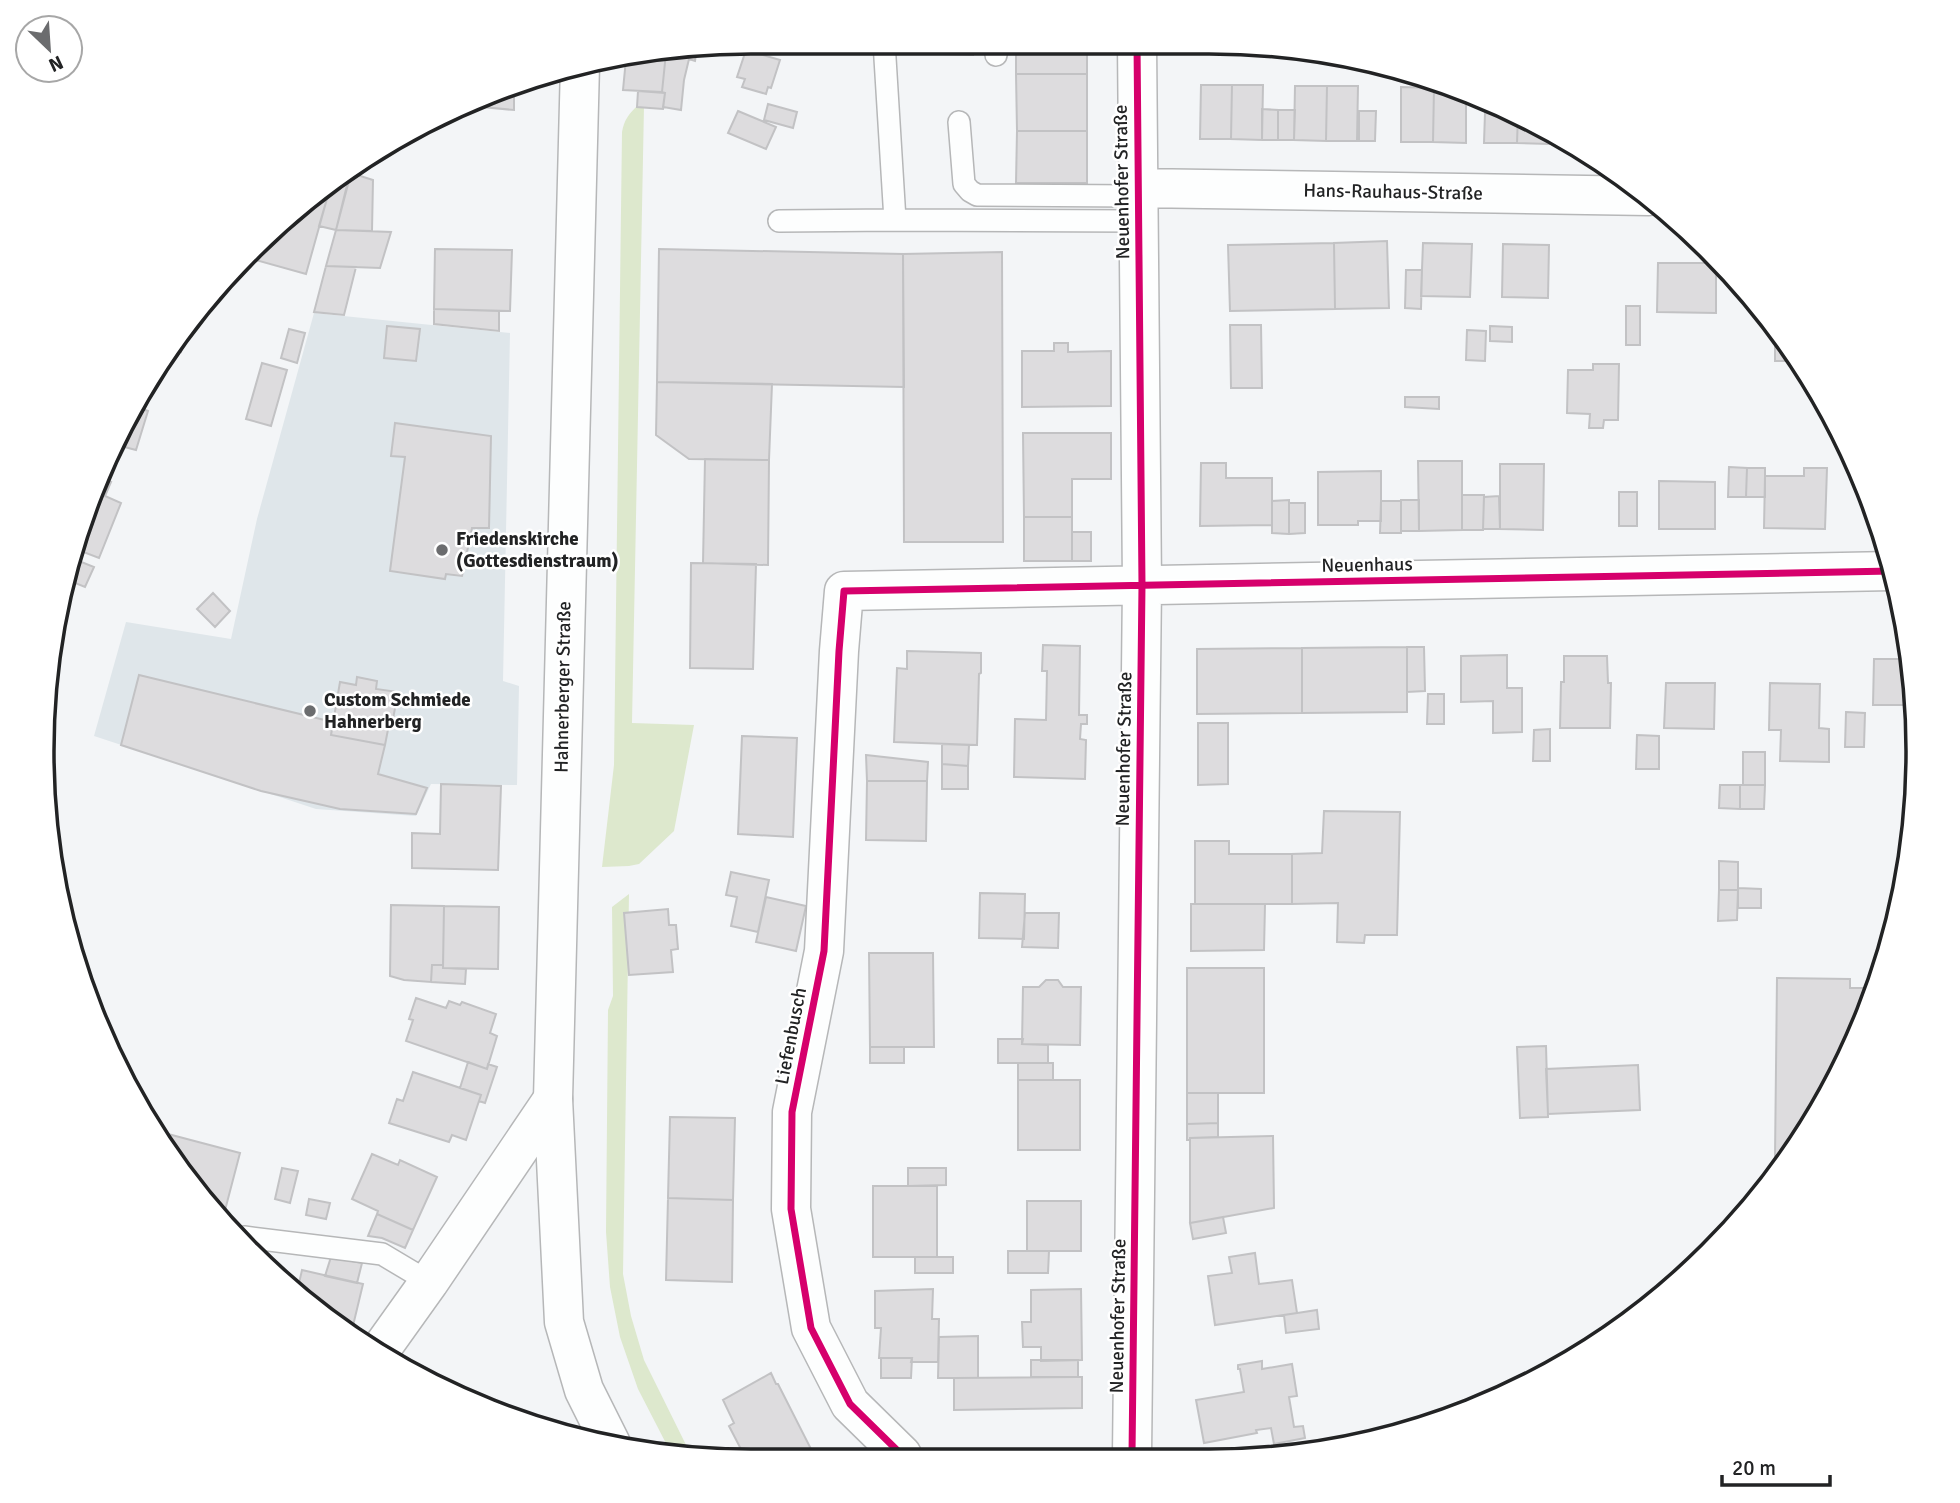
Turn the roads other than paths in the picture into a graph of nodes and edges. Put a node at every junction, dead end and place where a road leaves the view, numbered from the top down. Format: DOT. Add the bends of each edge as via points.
graph roads {
  1 [pos="885,54"];
  2 [pos="1137,54"];
  3 [pos="580,76"];
  4 [pos="959,122"];
  5 [pos="1630,196"];
  6 [pos="1138,202"];
  7 [pos="895,220"];
  8 [pos="779,221"];
  9 [pos="1882,571"];
  10 [pos="1142,585"];
  11 [pos="844,590"];
  12 [pos="554,1099"];
  13 [pos="252,1238"];
  14 [pos="429,1282"];
  15 [pos="385,1344"];
  16 [pos="605,1433"];
  17 [pos="896,1449"];
  18 [pos="1132,1449"];
  1 -- 7 [label="lane"];
  2 -- 6 [label="street, Neuenhofer Straße"];
  3 -- 12 [label="street, Hahnerberger Straße"];
  4 -- 6 [label="lane" via="964,184 977,195"];
  5 -- 6 [label="street, Hans-Rauhaus-Straße"];
  6 -- 7 [label="lane"];
  6 -- 10 [label="street, Neuenhofer Straße"];
  7 -- 8 [label="lane"];
  9 -- 10 [label="street, Neuenhaus"];
  10 -- 11 [label="street, Neuenhaus"];
  10 -- 18 [label="street, Neuenhofer Straße"];
  11 -- 17 [label="street, Liefenbusch" via="824,951 792,1111 791,1209 811,1328 850,1404"];
  12 -- 14 [label="street"];
  12 -- 16 [label="street, Hahnerberger Straße" via="564,1322 584,1390"];
  13 -- 14 [label="lane" via="382,1254"];
  14 -- 15 [label="street"];
}
